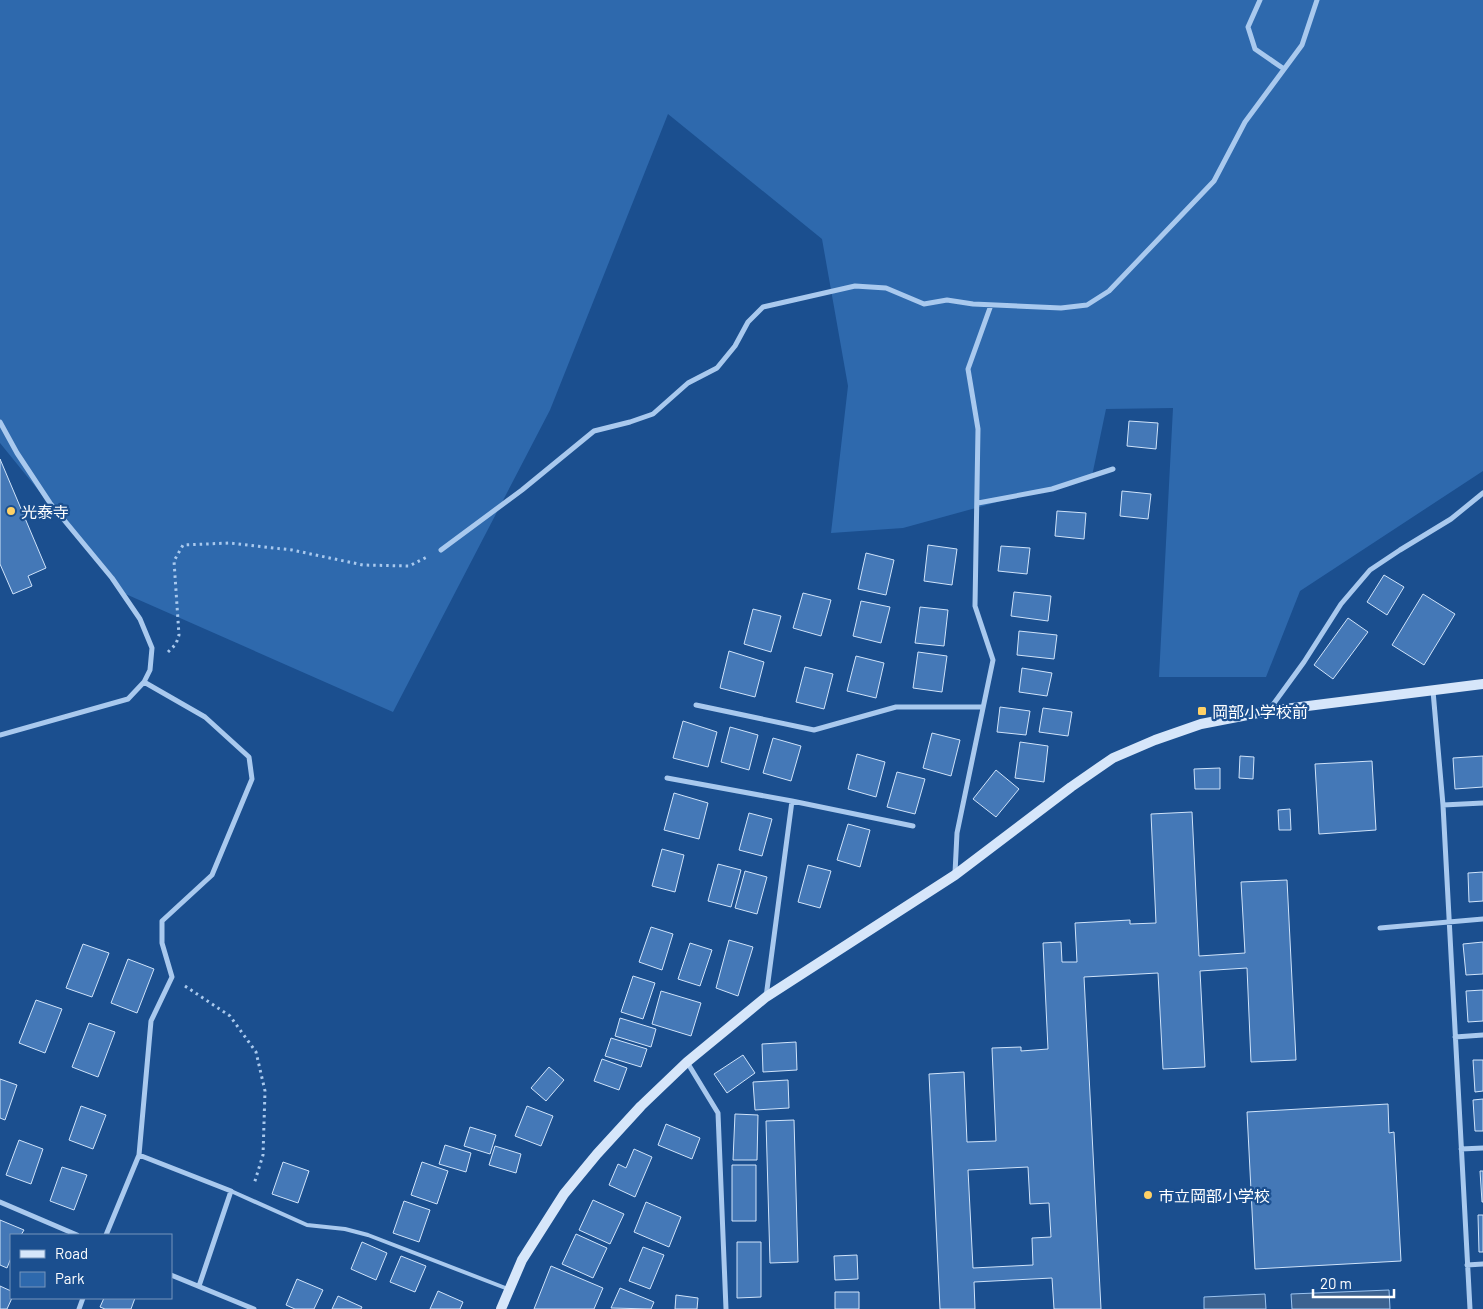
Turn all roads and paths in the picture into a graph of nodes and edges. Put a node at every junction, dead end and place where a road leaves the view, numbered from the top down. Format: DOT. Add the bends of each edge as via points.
graph roads {
  1 [pos="1260,0"];
  2 [pos="1316,0"];
  3 [pos="1284,69"];
  4 [pos="991,305"];
  5 [pos="0,422"];
  6 [pos="1114,469"];
  7 [pos="1483,493"];
  8 [pos="978,503"];
  9 [pos="441,550"];
  10 [pos="150,670"];
  11 [pos="144,682"];
  12 [pos="1483,684"];
  13 [pos="1433,691"];
  14 [pos="696,705"];
  15 [pos="982,707"];
  16 [pos="1268,711"];
  17 [pos="0,735"];
  18 [pos="667,778"];
  19 [pos="792,801"];
  20 [pos="1483,803"];
  21 [pos="1443,805"];
  22 [pos="913,826"];
  23 [pos="955,875"];
  24 [pos="1483,919"];
  25 [pos="1450,921"];
  26 [pos="1380,928"];
  27 [pos="172,977"];
  28 [pos="766,997"];
  29 [pos="1483,1035"];
  30 [pos="1455,1037"];
  31 [pos="687,1062"];
  32 [pos="1483,1148"];
  33 [pos="1461,1149"];
  34 [pos="139,1155"];
  35 [pos="231,1191"];
  36 [pos="249,1199"];
  37 [pos="0,1202"];
  38 [pos="75,1234"];
  39 [pos="106,1234"];
  40 [pos="1483,1264"];
  41 [pos="1467,1265"];
  42 [pos="172,1275"];
  43 [pos="199,1286"];
  44 [pos="510,1290"];
  45 [pos="254,1309"];
  46 [pos="501,1309"];
  47 [pos="726,1309"];
  48 [pos="1470,1309"];
  1 -- 3 [label="street" via="1248,27 1255,50"];
  2 -- 3 [label="street" via="1302,45"];
  3 -- 4 [label="street" via="1245,122 1214,181 1109,291 1087,305 1061,308"];
  4 -- 8 [label="street" via="968,370 978,429"];
  4 -- 9 [label="street" via="947,300 924,304 886,288 855,286 763,308 748,322 735,346 717,368 688,382 653,414 594,430 522,490"];
  5 -- 10 [label="street" via="50,503 112,578 140,619 152,648"];
  6 -- 8 [label="street" via="1052,489"];
  7 -- 16 [label="street" via="1451,519 1370,570 1341,604"];
  8 -- 15 [label="street" via="975,606 993,660"];
  9 -- 10 [label="path" via="409,566 363,565 292,550 229,543 183,545 174,561 180,635 176,644"];
  10 -- 11 [label="street"];
  11 -- 17 [label="street" via="128,699"];
  11 -- 27 [label="street" via="205,717 249,757 252,779 212,875 162,922 162,943"];
  12 -- 13 [label="street"];
  13 -- 16 [label="street"];
  13 -- 21 [label="street"];
  14 -- 15 [label="street" via="814,730 896,707"];
  15 -- 23 [label="street" via="957,833"];
  16 -- 23 [label="street" via="1201,724 1114,758"];
  18 -- 19 [label="street"];
  19 -- 22 [label="street"];
  19 -- 28 [label="street"];
  20 -- 21 [label="street"];
  21 -- 25 [label="street"];
  23 -- 28 [label="street"];
  24 -- 25 [label="street"];
  25 -- 26 [label="street"];
  25 -- 30 [label="street"];
  27 -- 34 [label="street" via="152,1021"];
  27 -- 36 [label="path" via="230,1016 256,1052 265,1090 263,1154"];
  28 -- 31 [label="street"];
  29 -- 30 [label="street"];
  30 -- 33 [label="street"];
  31 -- 44 [label="street" via="641,1106 564,1194 522,1260"];
  31 -- 47 [label="street" via="718,1114"];
  32 -- 33 [label="street"];
  33 -- 41 [label="street"];
  34 -- 35 [label="street"];
  34 -- 39 [label="street"];
  35 -- 36 [label="lane"];
  35 -- 43 [label="street"];
  36 -- 44 [label="lane" via="307,1225 368,1235"];
  37 -- 38 [label="street"];
  40 -- 41 [label="street"];
  41 -- 48 [label="street"];
  42 -- 43 [label="street"];
  43 -- 45 [label="street"];
  44 -- 46 [label="street"];
}
